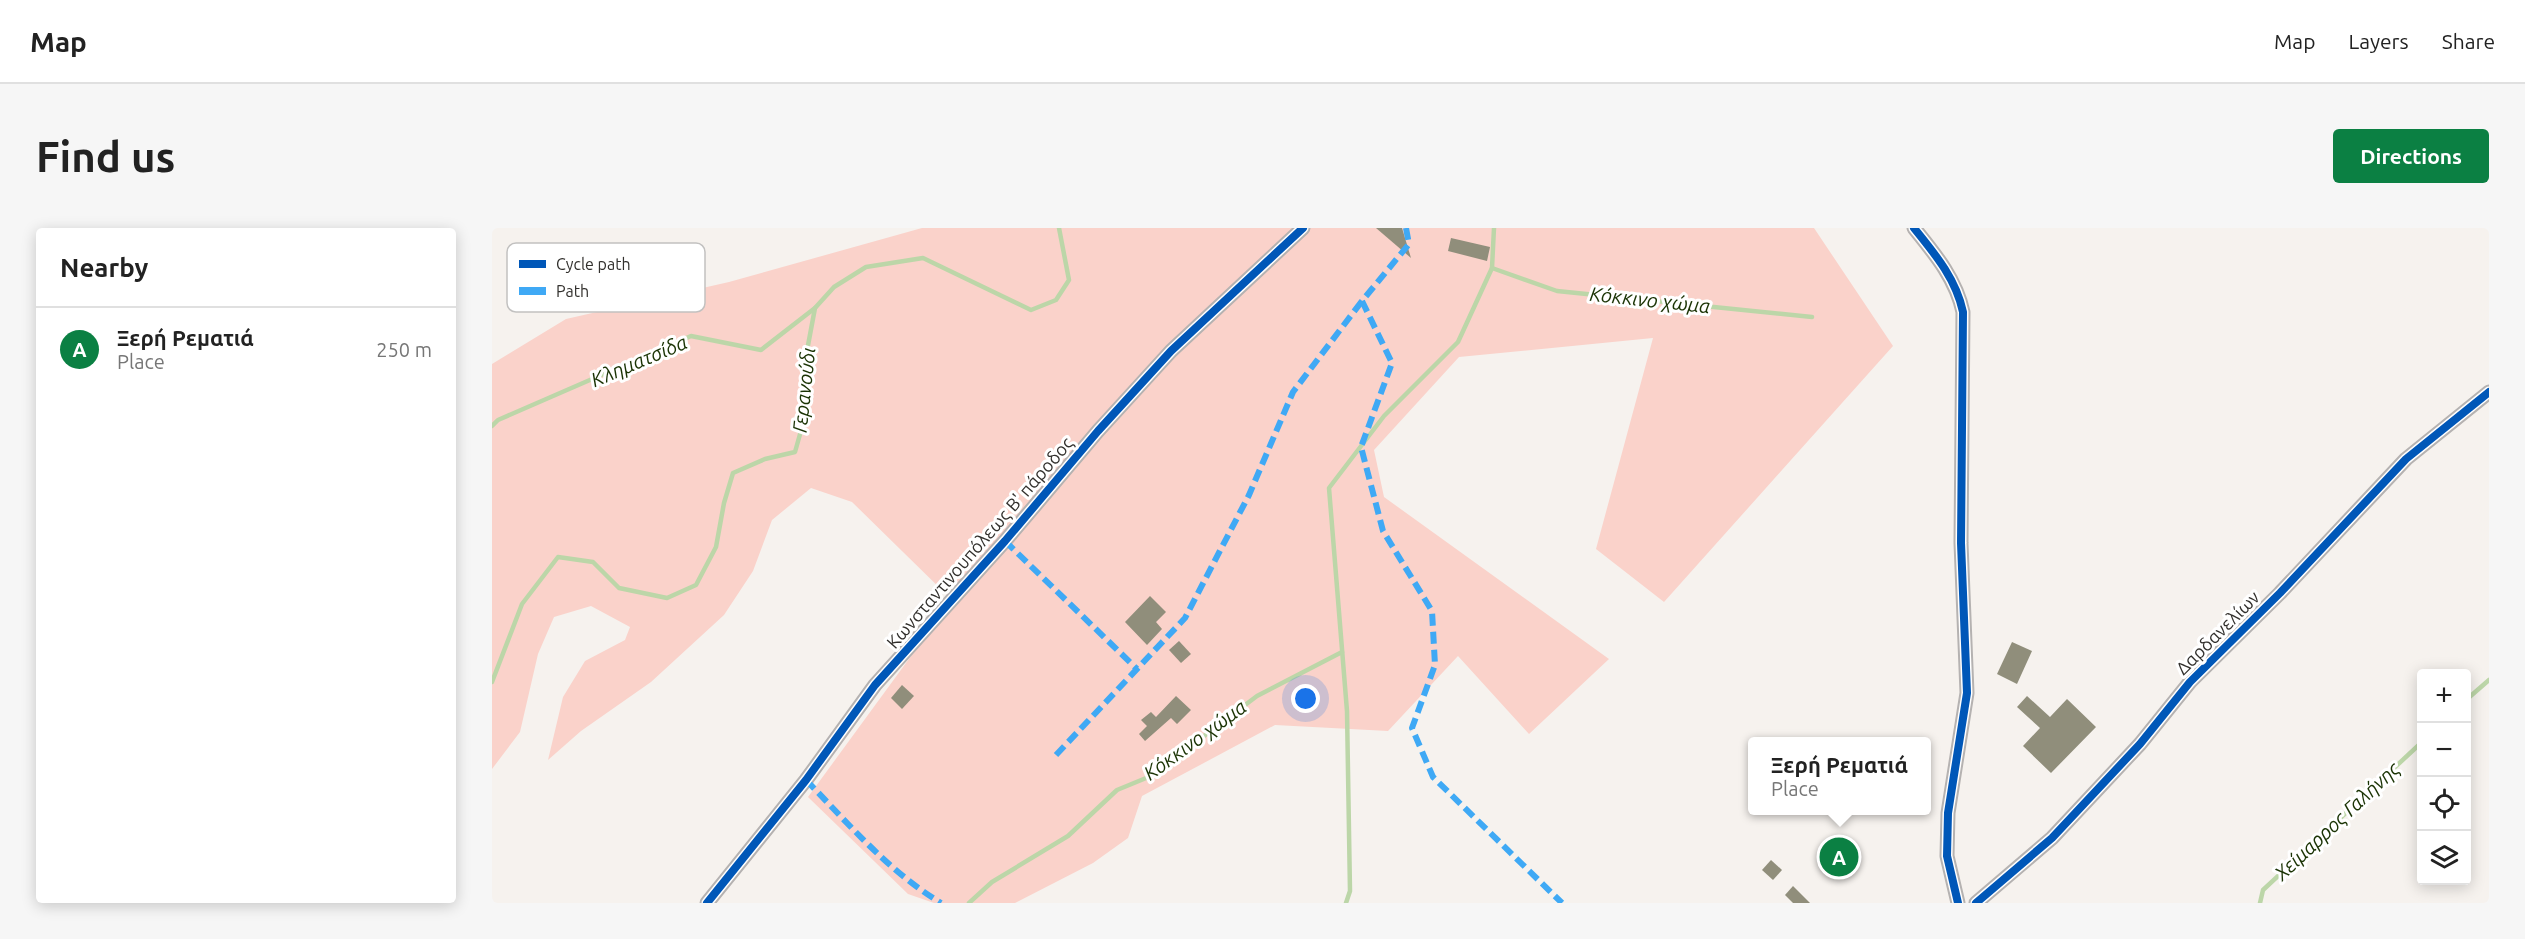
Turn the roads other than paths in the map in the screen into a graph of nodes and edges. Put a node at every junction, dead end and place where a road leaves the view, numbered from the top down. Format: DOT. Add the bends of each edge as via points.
graph roads {
  1 [pos="1303,228"];
  2 [pos="1914,228"];
  3 [pos="2489,392"];
  4 [pos="707,903"];
  5 [pos="1958,903"];
  6 [pos="1976,903"];
  1 -- 4 [label="street, Κωνσταντινουπόλεως Β' πάροδος" via="1171,351 1098,431 875,686"];
  2 -- 5 [label="street" via="1949,273 1963,312 1961,543 1967,693 1947,813 1947,856"];
  3 -- 6 [label="street, Δαρδανελίων" via="2406,459 2190,682 2140,744 2052,838"];
}
